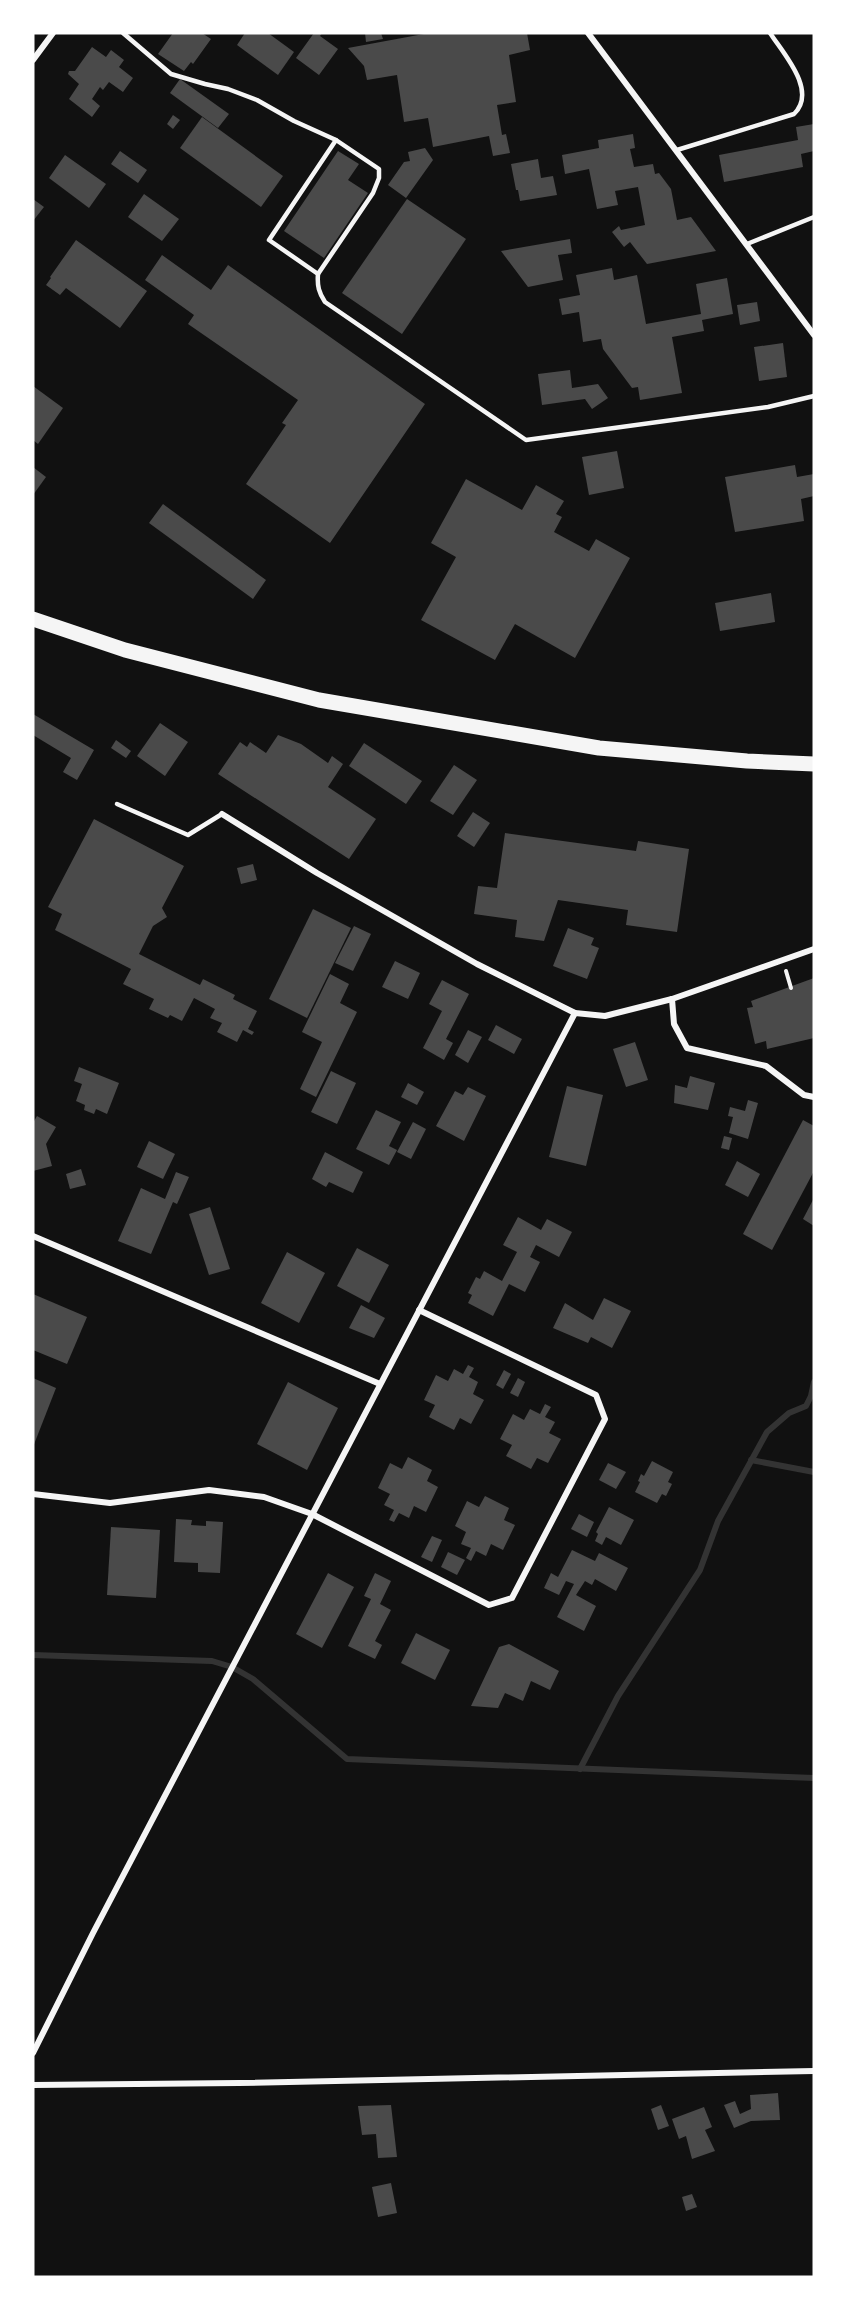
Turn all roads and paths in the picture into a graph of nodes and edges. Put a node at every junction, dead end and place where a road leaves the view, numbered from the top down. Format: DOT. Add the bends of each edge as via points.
graph roads {
  1 [pos="53,33"];
  2 [pos="123,33"];
  3 [pos="588,33"];
  4 [pos="770,33"];
  5 [pos="33,60"];
  6 [pos="336,140"];
  7 [pos="676,150"];
  8 [pos="814,217"];
  9 [pos="747,244"];
  10 [pos="318,274"];
  11 [pos="814,335"];
  12 [pos="814,396"];
  13 [pos="33,619"];
  14 [pos="814,764"];
  15 [pos="117,804"];
  16 [pos="222,814"];
  17 [pos="814,949"];
  18 [pos="782,960"];
  19 [pos="791,988"];
  20 [pos="672,999"];
  21 [pos="575,1013"];
  22 [pos="814,1097"];
  23 [pos="33,1236"];
  24 [pos="419,1310"];
  25 [pos="380,1384"];
  26 [pos="33,1494"];
  27 [pos="312,1514"];
  28 [pos="33,2053"];
  29 [pos="814,2071"];
  30 [pos="33,2085"];
  1 -- 5 [label="street"];
  2 -- 6 [label="lane" via="171,74 257,100"];
  3 -- 7 [label="street"];
  4 -- 7 [label="lane" via="801,81 803,92 798,110"];
  6 -- 10 [label="lane" via="373,163 379,169 379,178"];
  6 -- 10 [label="lane" via="269,240"];
  7 -- 9 [label="street"];
  8 -- 9 [label="lane"];
  9 -- 11 [label="street"];
  10 -- 12 [label="lane" via="317,285 325,302 526,440 768,407"];
  13 -- 14 [label="main road" via="125,650 319,700 599,748"];
  15 -- 16 [label="lane" via="188,835"];
  16 -- 21 [label="street" via="307,868 477,964"];
  17 -- 18 [label="street"];
  18 -- 19 [label="path"];
  18 -- 20 [label="street"];
  20 -- 21 [label="street" via="605,1016"];
  20 -- 22 [label="street" via="674,1024 687,1048 766,1066 804,1095"];
  21 -- 24 [label="street"];
  23 -- 25 [label="street"];
  24 -- 25 [label="street"];
  24 -- 27 [label="street" via="596,1395 605,1419 512,1598 489,1605"];
  25 -- 27 [label="street"];
  26 -- 27 [label="street" via="110,1503 209,1490 264,1497"];
  27 -- 28 [label="street"];
  29 -- 30 [label="street"];
}
